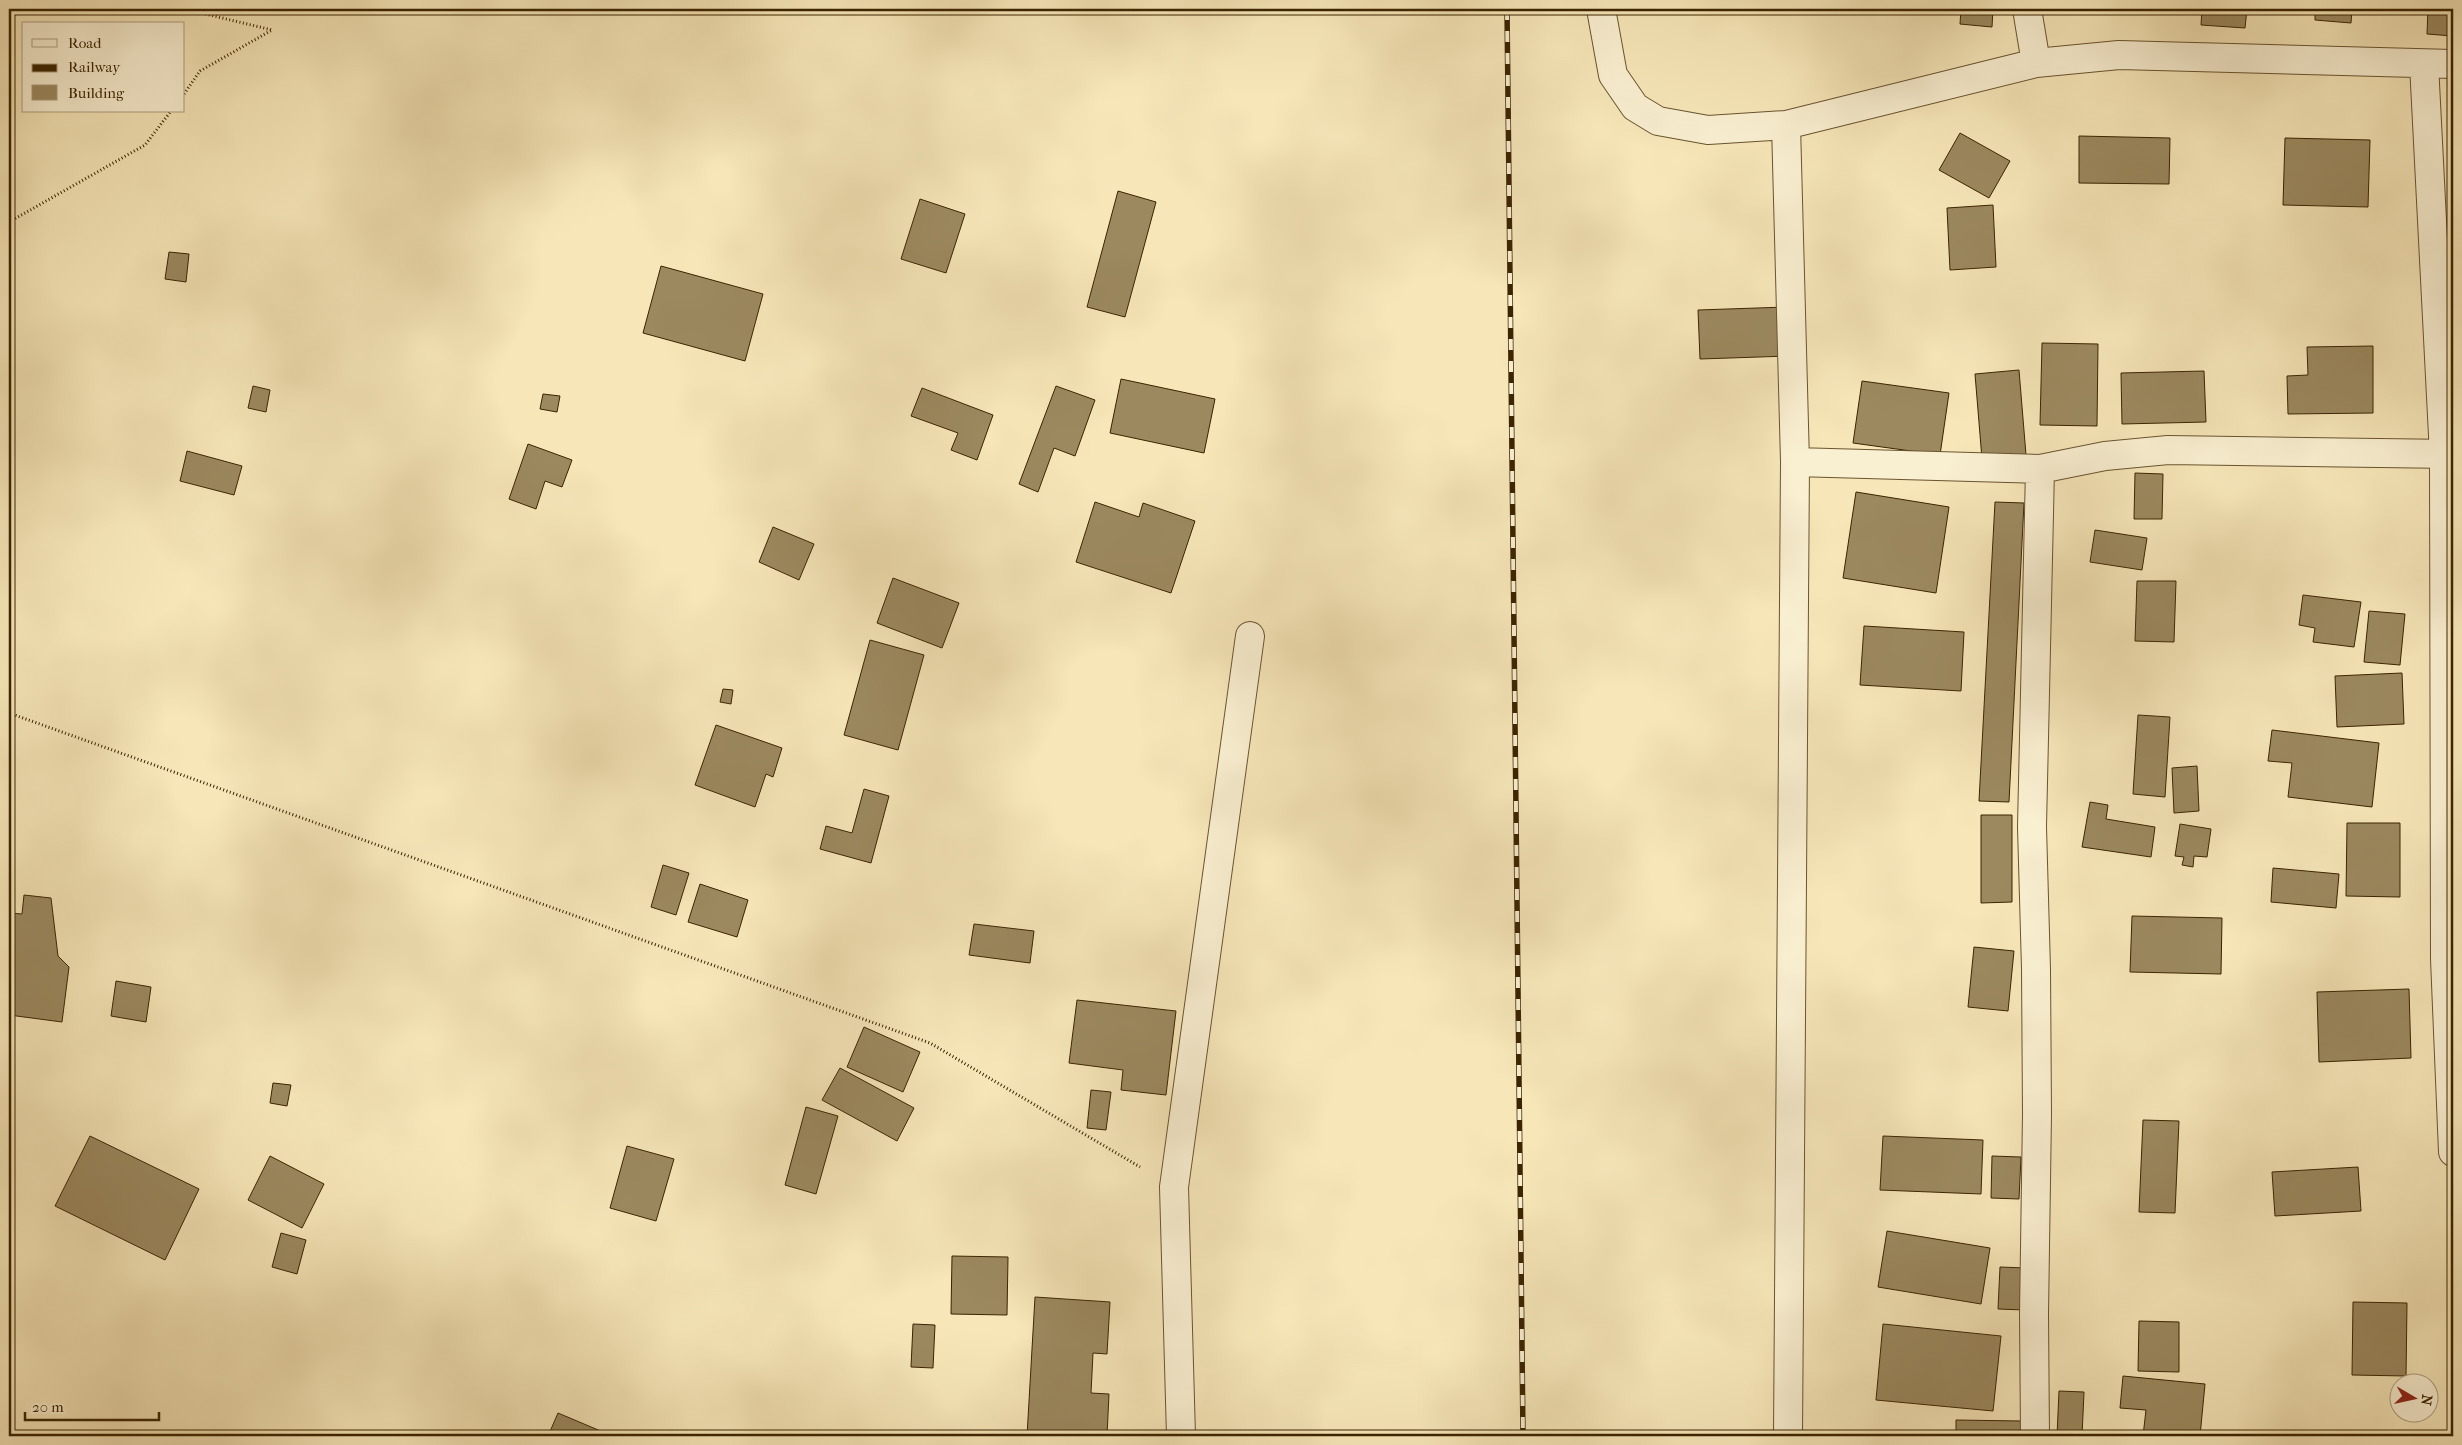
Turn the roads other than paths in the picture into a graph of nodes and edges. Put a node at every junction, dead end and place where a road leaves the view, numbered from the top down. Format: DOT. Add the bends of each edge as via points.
graph roads {
  1 [pos="1601,9"];
  2 [pos="2027,9"];
  3 [pos="2036,63"];
  4 [pos="2424,64"];
  5 [pos="2453,64"];
  6 [pos="1786,125"];
  7 [pos="2449,455"];
  8 [pos="1795,462"];
  9 [pos="2040,469"];
  10 [pos="1250,636"];
  11 [pos="2453,1152"];
  12 [pos="1181,1436"];
  13 [pos="1788,1436"];
  14 [pos="2035,1436"];
  1 -- 6 [label="street" via="1612,75 1635,107 1658,121 1708,130"];
  2 -- 3 [label="street"];
  3 -- 4 [label="street" via="2119,55"];
  3 -- 6 [label="street"];
  4 -- 5 [label="street"];
  4 -- 7 [label="street"];
  6 -- 8 [label="street"];
  7 -- 9 [label="street" via="2168,450 2104,456"];
  7 -- 11 [label="street" via="2445,959"];
  8 -- 9 [label="street"];
  8 -- 13 [label="street"];
  9 -- 14 [label="street" via="2032,827 2037,1104"];
  10 -- 12 [label="street" via="1174,1187"];
}
